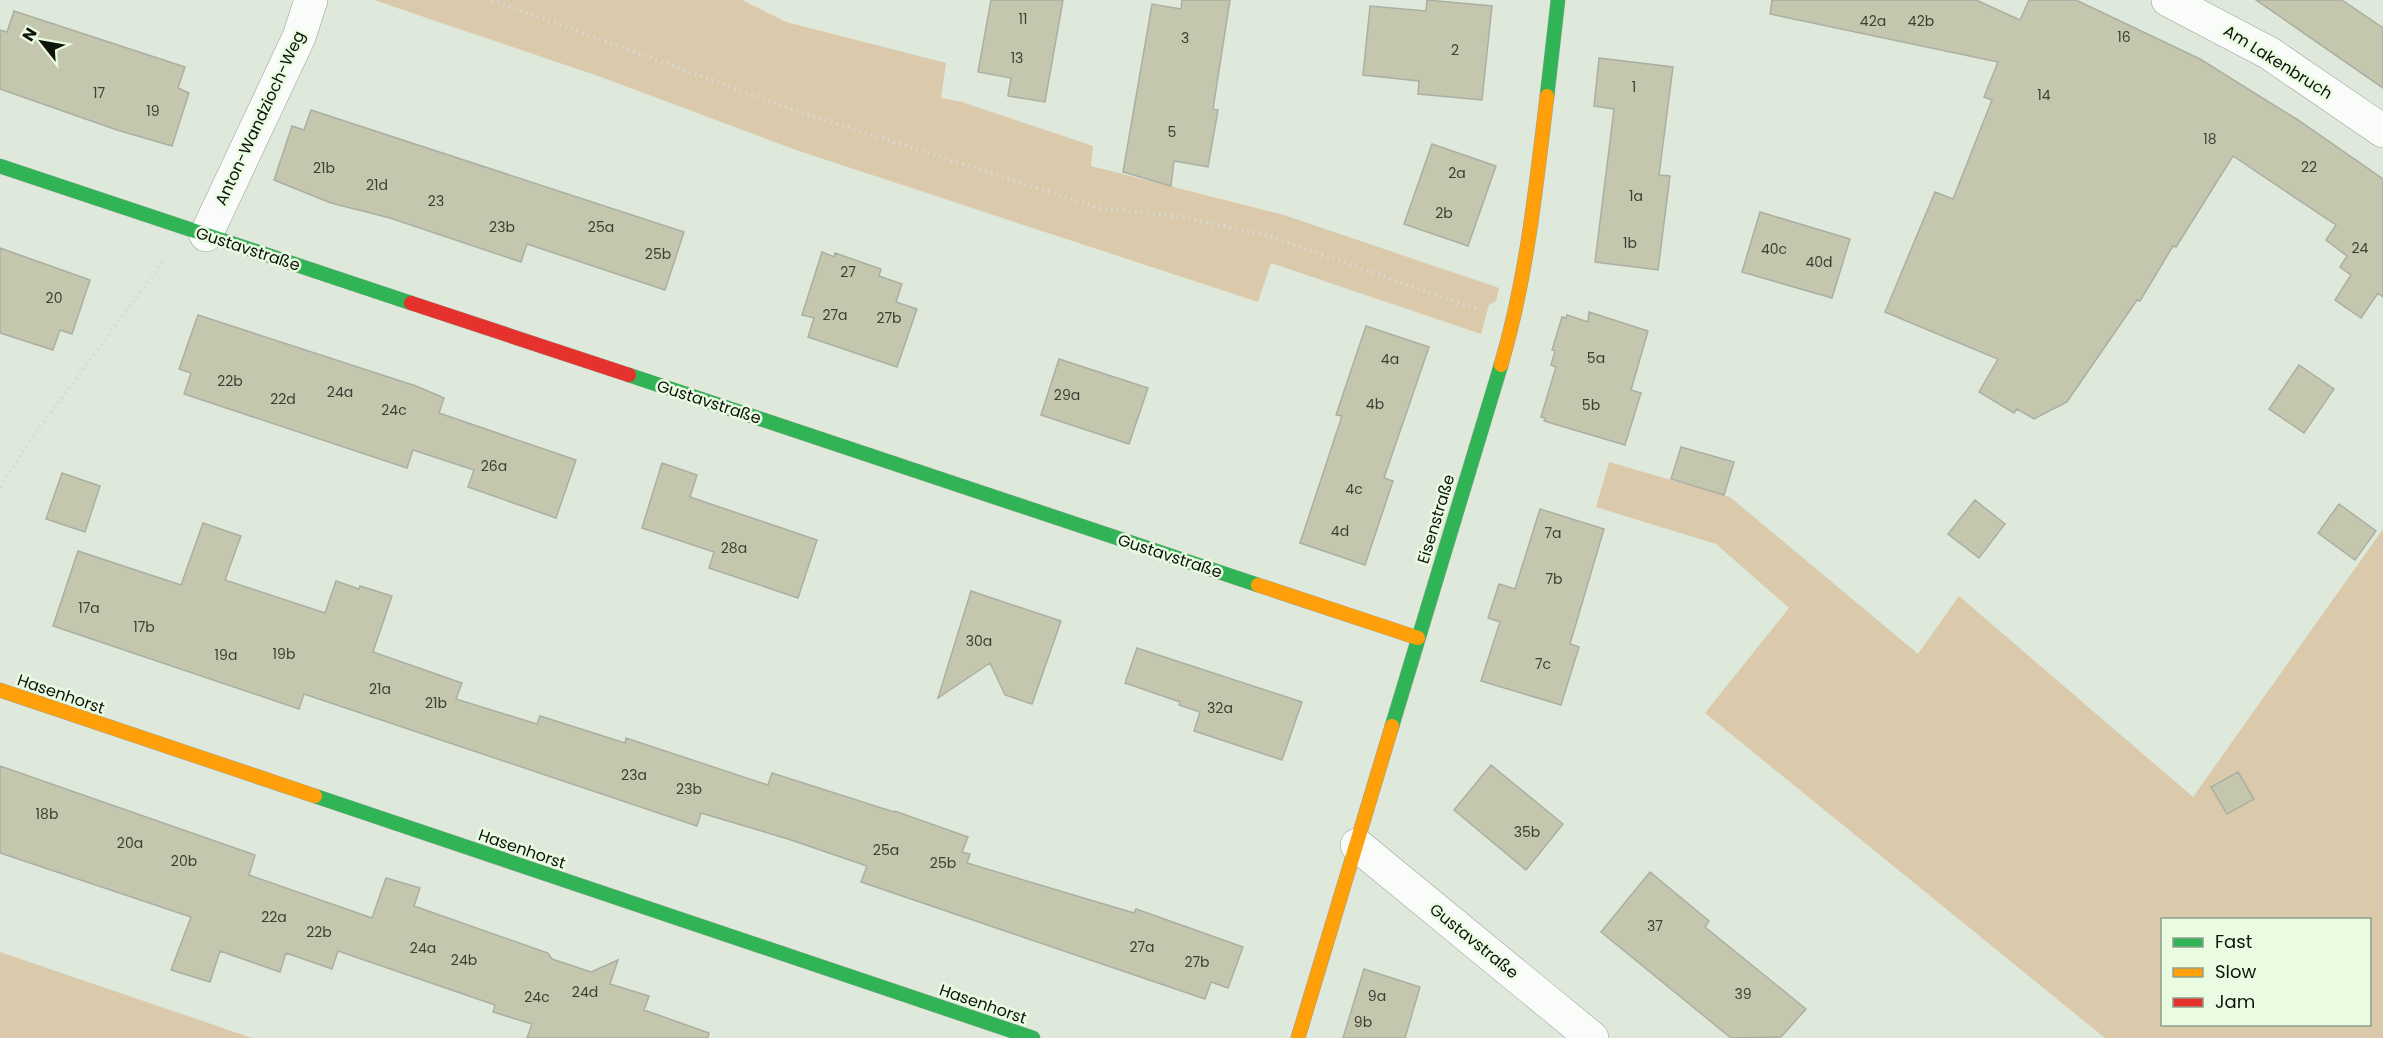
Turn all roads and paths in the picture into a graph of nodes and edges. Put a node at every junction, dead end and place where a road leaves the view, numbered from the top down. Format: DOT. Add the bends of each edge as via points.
graph roads {
  1 [pos="311,0"];
  2 [pos="492,0"];
  3 [pos="1558,0"];
  4 [pos="2168,0"];
  5 [pos="2383,131"];
  6 [pos="0,166"];
  7 [pos="206,235"];
  8 [pos="1514,322"];
  9 [pos="0,488"];
  10 [pos="1418,638"];
  11 [pos="0,690"];
  12 [pos="1357,845"];
  13 [pos="1033,1038"];
  14 [pos="1298,1038"];
  15 [pos="1592,1038"];
  1 -- 7 [label="street, Anton-Wandzioch-Weg" via="299,37"];
  2 -- 8 [label="path" via="794,110 1100,208 1182,218 1272,237"];
  3 -- 8 [label="street, Eisenstraße" via="1529,244"];
  4 -- 5 [label="street, Am Lakenbruch" via="2269,53"];
  6 -- 7 [label="street, Gustavstraße"];
  7 -- 9 [label="path" via="165,259 32,438"];
  7 -- 10 [label="street, Gustavstraße"];
  8 -- 10 [label="street, Eisenstraße"];
  10 -- 12 [label="street, Eisenstraße"];
  11 -- 13 [label="street, Hasenhorst"];
  12 -- 14 [label="street, Eisenstraße"];
  12 -- 15 [label="street, Gustavstraße"];
}
